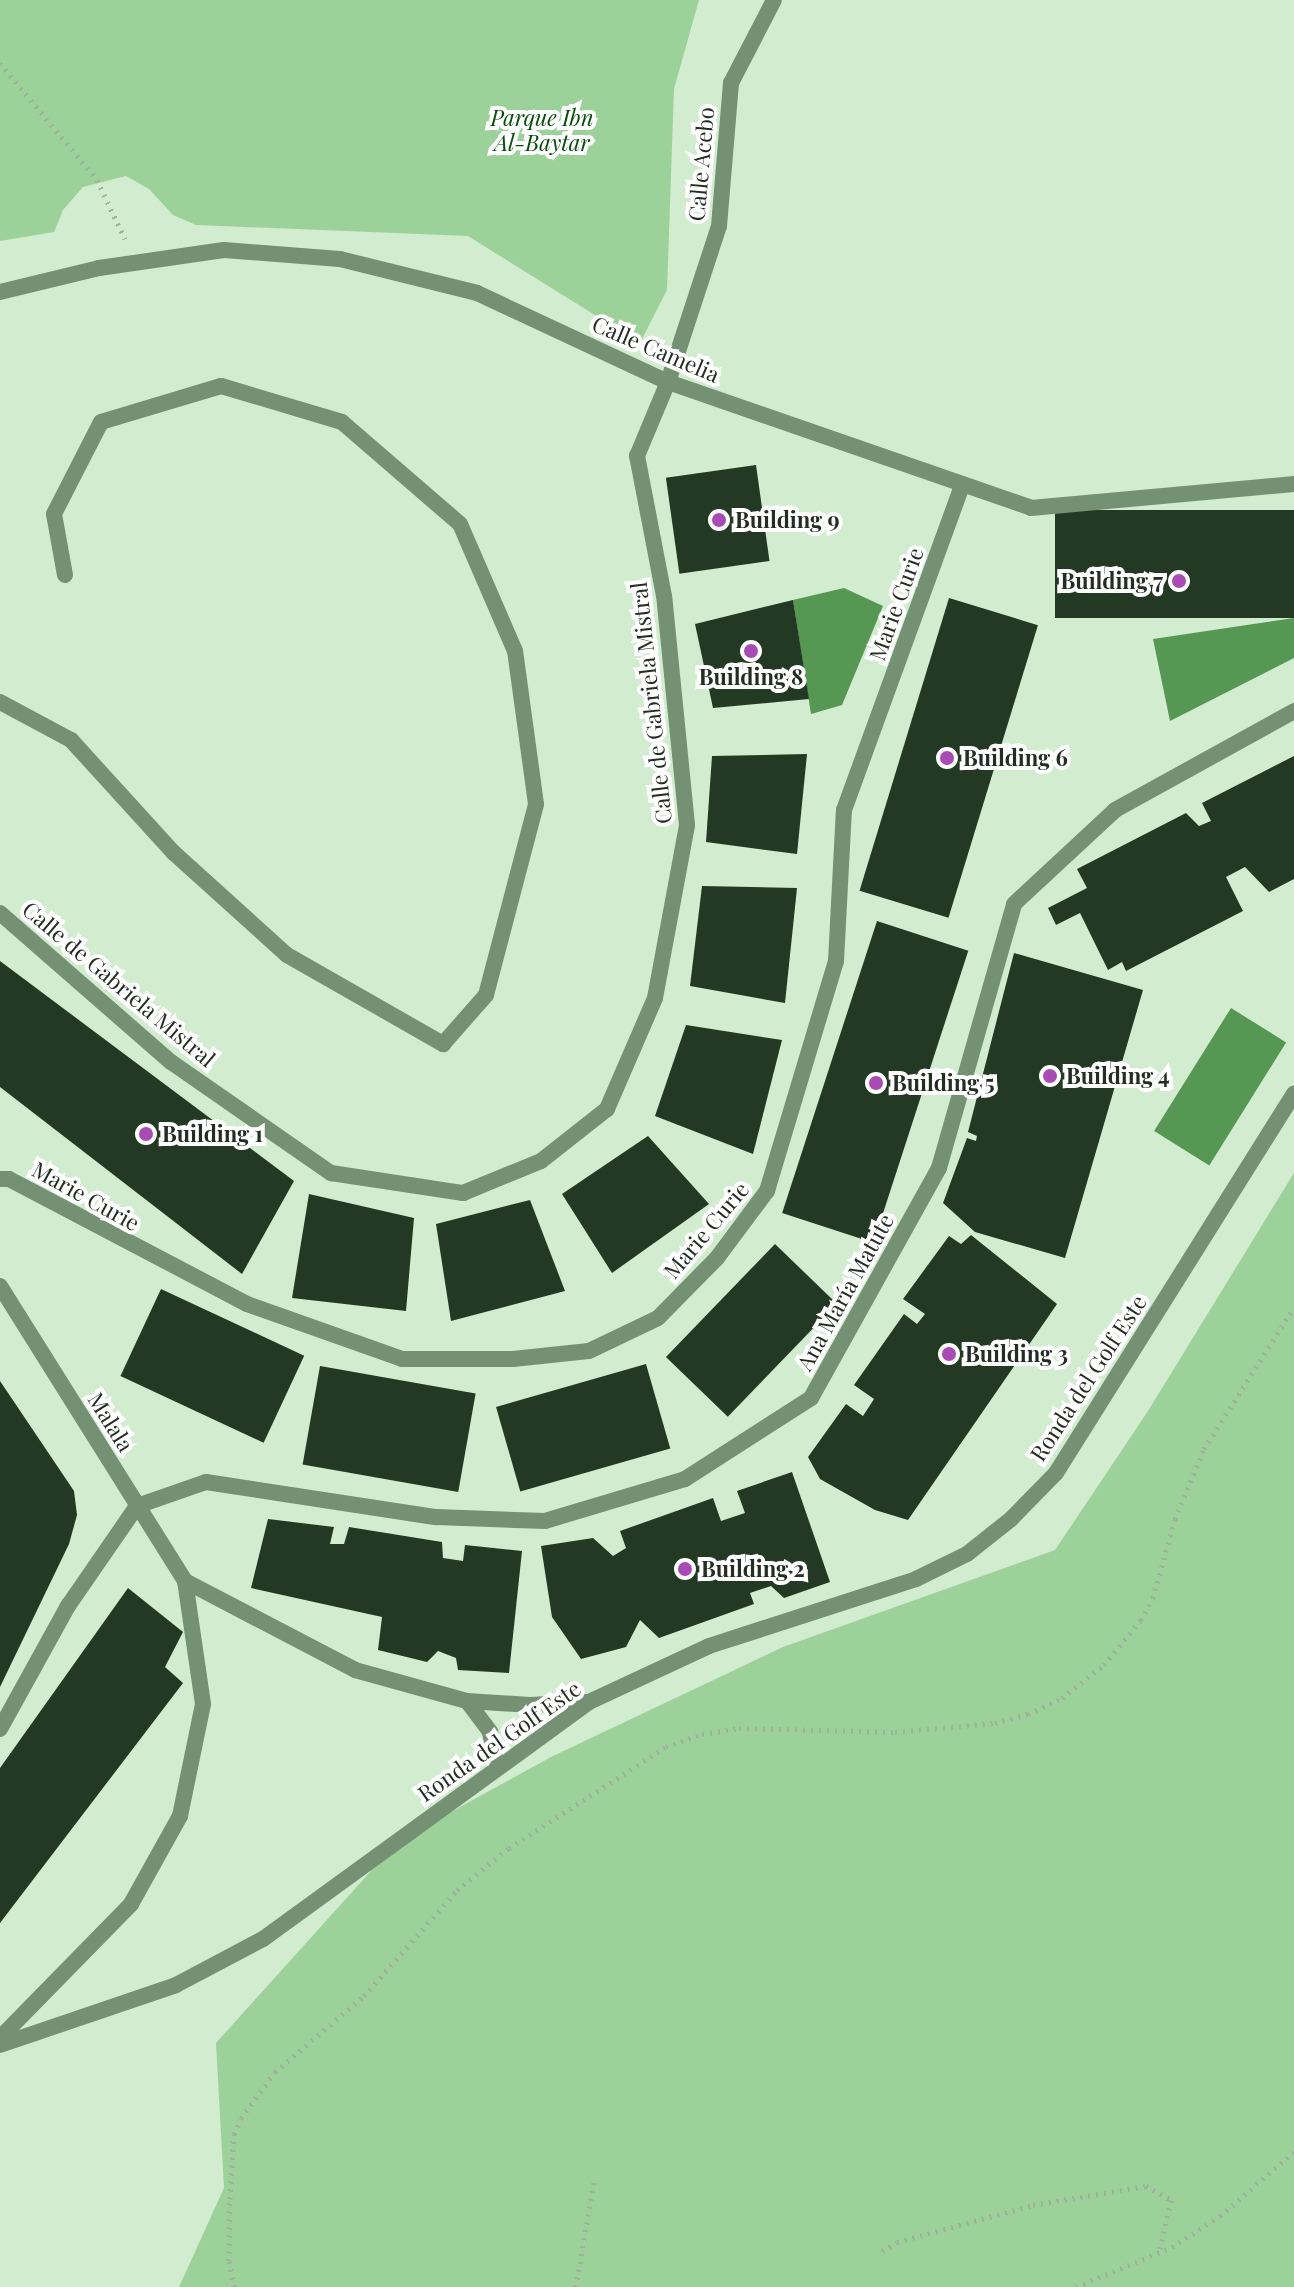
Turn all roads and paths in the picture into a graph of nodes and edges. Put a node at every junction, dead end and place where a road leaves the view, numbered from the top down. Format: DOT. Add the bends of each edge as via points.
graph roads {
  1 [pos="774,0"];
  2 [pos="0,63"];
  3 [pos="135,262"];
  4 [pos="0,292"];
  5 [pos="668,382"];
  6 [pos="1294,484"];
  7 [pos="962,486"];
  8 [pos="65,575"];
  9 [pos="0,702"];
  10 [pos="1294,711"];
  11 [pos="0,913"];
  12 [pos="1294,1093"];
  13 [pos="0,1179"];
  14 [pos="0,1286"];
  15 [pos="1294,1307"];
  16 [pos="137,1506"];
  17 [pos="185,1581"];
  18 [pos="467,1701"];
  19 [pos="589,1702"];
  20 [pos="0,1729"];
  21 [pos="497,1768"];
  22 [pos="0,2038"];
  23 [pos="0,2045"];
  24 [pos="1294,2152"];
  25 [pos="594,2182"];
  26 [pos="882,2251"];
  27 [pos="1159,2253"];
  28 [pos="234,2287"];
  29 [pos="576,2287"];
  30 [pos="1076,2287"];
  1 -- 5 [label="street, Calle Acebo" via="731,83 719,226"];
  2 -- 3 [label="path" via="97,180"];
  3 -- 4 [label="street, Calle Camelia"];
  3 -- 5 [label="street, Calle Camelia" via="224,250 340,259 477,293"];
  5 -- 7 [label="street, Calle Camelia"];
  5 -- 11 [label="street, Calle de Gabriela Mistral" via="637,456 664,596 687,825 655,998 607,1109 541,1161 463,1193 331,1173 171,1062"];
  6 -- 7 [label="street, Calle Camelia" via="1031,508"];
  7 -- 13 [label="street, Marie Curie" via="844,810 836,961 767,1191 717,1258 658,1318 589,1351 513,1359 402,1359 247,1304 9,1179"];
  8 -- 9 [label="street" via="54,514 101,422 221,386 342,422 460,524 515,651 536,804 486,995 443,1044 287,955 174,853 71,740"];
  10 -- 16 [label="street, Ana María Matute" via="1115,810 1014,904 939,1168 811,1398 685,1479 545,1521 436,1517 206,1482"];
  12 -- 19 [label="street, Ronda del Golf Este" via="1056,1473 1011,1519 967,1554 916,1579 709,1646"];
  14 -- 16 [label="street, Malala"];
  15 -- 28 [label="path" via="1204,1449 1141,1620 1104,1665 1062,1698 1028,1714 979,1725 895,1732 739,1728 702,1734 653,1756 509,1848 457,1890 382,1978 275,2072 241,2118 234,2134 230,2199"];
  16 -- 17 [label="street, Malala"];
  16 -- 20 [label="street" via="68,1606"];
  17 -- 18 [label="street" via="355,1670"];
  17 -- 22 [label="street" via="203,1704 180,1816 131,1904"];
  18 -- 19 [label="street"];
  18 -- 21 [label="street" via="490,1732"];
  19 -- 21 [label="street, Ronda del Golf Este"];
  21 -- 23 [label="street, Ronda del Golf Este" via="263,1939 176,1985"];
  24 -- 27 [label="path" via="1220,2216"];
  25 -- 29 [label="path"];
  26 -- 27 [label="path" via="897,2242 1033,2205 1146,2186 1171,2200"];
  27 -- 30 [label="path"];
}
